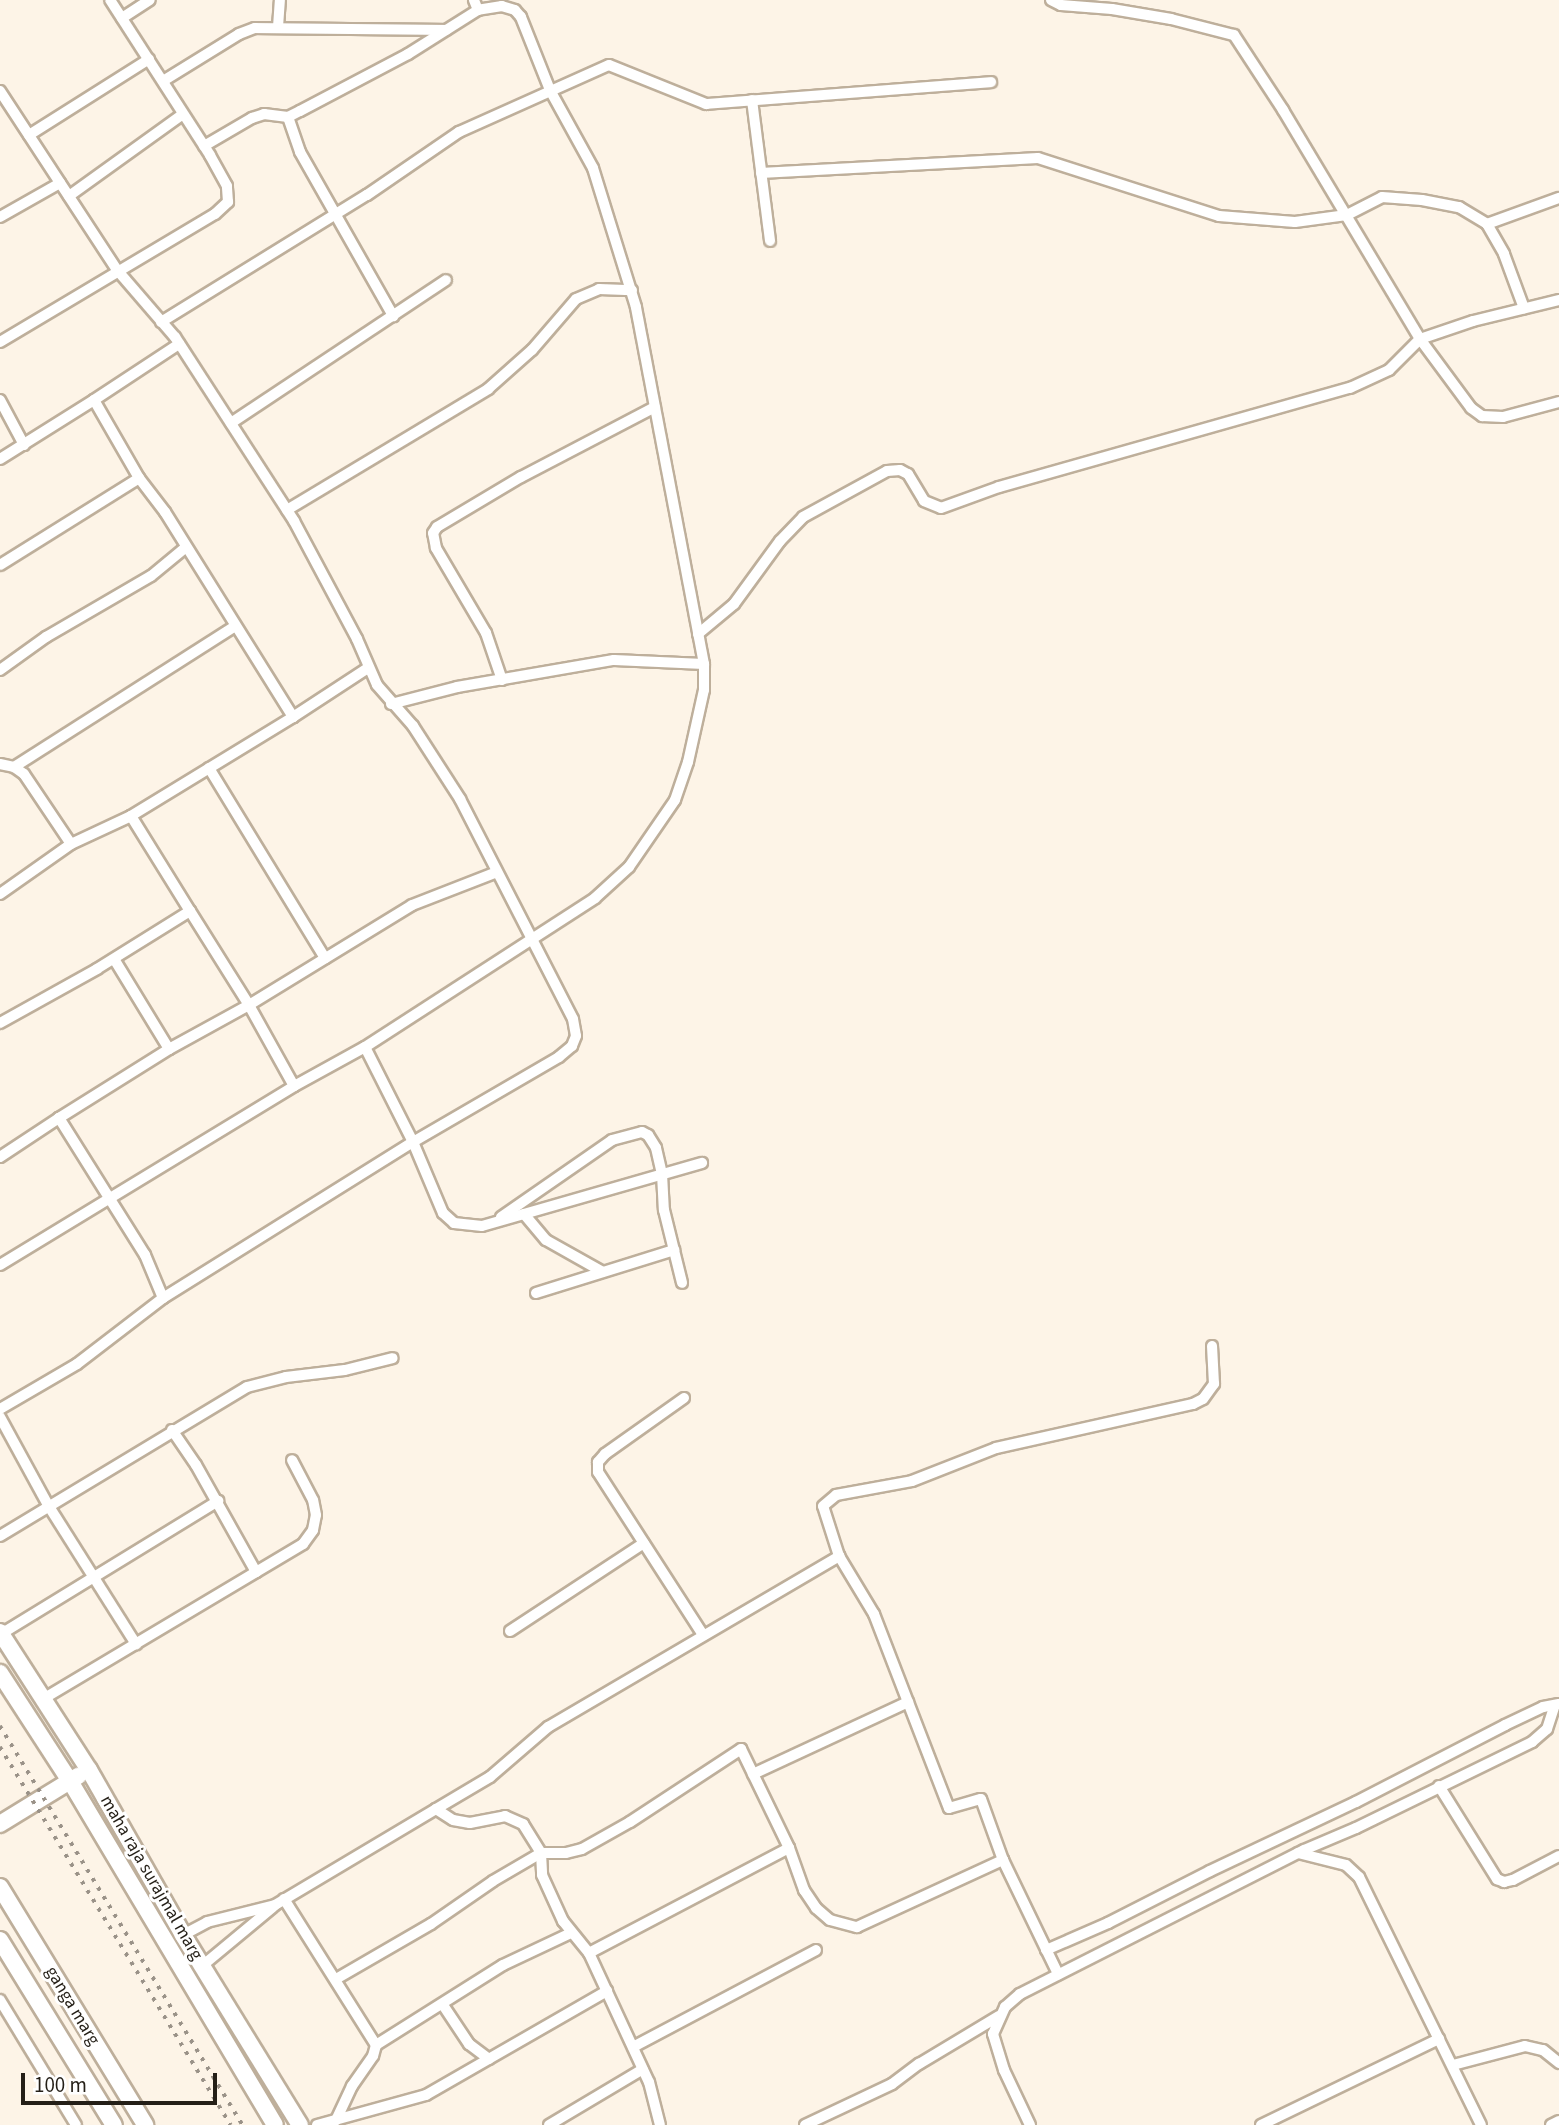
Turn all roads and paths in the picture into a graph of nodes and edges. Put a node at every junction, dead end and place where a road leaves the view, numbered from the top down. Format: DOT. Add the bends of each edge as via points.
graph roads {
  1 [pos="110,0"];
  2 [pos="150,0"];
  3 [pos="280,0"];
  4 [pos="1051,0"];
  5 [pos="476,5"];
  6 [pos="122,18"];
  7 [pos="278,27"];
  8 [pos="449,30"];
  9 [pos="149,59"];
  10 [pos="163,82"];
  11 [pos="991,82"];
  12 [pos="550,90"];
  13 [pos="0,91"];
  14 [pos="752,100"];
  15 [pos="183,114"];
  16 [pos="288,117"];
  17 [pos="29,135"];
  18 [pos="204,146"];
  19 [pos="761,173"];
  20 [pos="61,183"];
  21 [pos="69,196"];
  22 [pos="1559,198"];
  23 [pos="336,214"];
  24 [pos="1347,215"];
  25 [pos="0,217"];
  26 [pos="1487,224"];
  27 [pos="770,241"];
  28 [pos="118,271"];
  29 [pos="446,280"];
  30 [pos="632,290"];
  31 [pos="1559,300"];
  32 [pos="1524,308"];
  33 [pos="393,316"];
  34 [pos="161,322"];
  35 [pos="1420,340"];
  36 [pos="0,342"];
  37 [pos="179,344"];
  38 [pos="0,400"];
  39 [pos="94,400"];
  40 [pos="1559,402"];
  41 [pos="655,407"];
  42 [pos="231,423"];
  43 [pos="24,445"];
  44 [pos="0,459"];
  45 [pos="139,478"];
  46 [pos="287,510"];
  47 [pos="186,547"];
  48 [pos="0,565"];
  49 [pos="235,626"];
  50 [pos="698,634"];
  51 [pos="704,664"];
  52 [pos="368,668"];
  53 [pos="0,670"];
  54 [pos="502,680"];
  55 [pos="391,704"];
  56 [pos="293,717"];
  57 [pos="0,764"];
  58 [pos="14,766"];
  59 [pos="209,768"];
  60 [pos="131,816"];
  61 [pos="71,844"];
  62 [pos="497,872"];
  63 [pos="0,894"];
  64 [pos="190,911"];
  65 [pos="529,938"];
  66 [pos="326,958"];
  67 [pos="114,959"];
  68 [pos="249,1005"];
  69 [pos="0,1023"];
  70 [pos="365,1047"];
  71 [pos="169,1049"];
  72 [pos="295,1086"];
  73 [pos="59,1118"];
  74 [pos="413,1142"];
  75 [pos="0,1157"];
  76 [pos="702,1163"];
  77 [pos="662,1174"];
  78 [pos="110,1200"];
  79 [pos="524,1214"];
  80 [pos="492,1223"];
  81 [pos="674,1250"];
  82 [pos="0,1265"];
  83 [pos="603,1272"];
  84 [pos="682,1283"];
  85 [pos="536,1293"];
  86 [pos="163,1298"];
  87 [pos="1212,1346"];
  88 [pos="393,1357"];
  89 [pos="684,1398"];
  90 [pos="0,1409"];
  91 [pos="0,1417"];
  92 [pos="172,1430"];
  93 [pos="292,1460"];
  94 [pos="218,1502"];
  95 [pos="48,1505"];
  96 [pos="0,1536"];
  97 [pos="644,1543"];
  98 [pos="838,1556"];
  99 [pos="256,1572"];
  100 [pos="94,1577"];
  101 [pos="510,1631"];
  102 [pos="1,1633"];
  103 [pos="703,1635"];
  104 [pos="136,1644"];
  105 [pos="0,1673"];
  106 [pos="43,1699"];
  107 [pos="908,1702"];
  108 [pos="1556,1706"];
  109 [pos="89,1770"];
  110 [pos="753,1774"];
  111 [pos="70,1781"];
  112 [pos="1439,1786"];
  113 [pos="436,1809"];
  114 [pos="0,1825"];
  115 [pos="789,1848"];
  116 [pos="541,1853"];
  117 [pos="1298,1853"];
  118 [pos="1559,1856"];
  119 [pos="1003,1860"];
  120 [pos="0,1887"];
  121 [pos="280,1902"];
  122 [pos="571,1933"];
  123 [pos="184,1935"];
  124 [pos="0,1940"];
  125 [pos="816,1950"];
  126 [pos="1046,1950"];
  127 [pos="589,1953"];
  128 [pos="202,1966"];
  129 [pos="1058,1975"];
  130 [pos="336,1979"];
  131 [pos="607,1991"];
  132 [pos="0,2000"];
  133 [pos="443,2005"];
  134 [pos="999,2016"];
  135 [pos="1439,2039"];
  136 [pos="376,2045"];
  137 [pos="633,2048"];
  138 [pos="489,2059"];
  139 [pos="1559,2063"];
  140 [pos="1453,2065"];
  141 [pos="643,2068"];
  142 [pos="336,2121"];
  143 [pos="1559,2121"];
  144 [pos="76,2125"];
  145 [pos="114,2125"];
  146 [pos="145,2125"];
  147 [pos="275,2125"];
  148 [pos="300,2125"];
  149 [pos="317,2125"];
  150 [pos="549,2125"];
  151 [pos="660,2125"];
  152 [pos="805,2125"];
  153 [pos="1030,2125"];
  154 [pos="1261,2125"];
  155 [pos="1481,2125"];
  156 [pos="1551,2125"];
  1 -- 6 [label="street"];
  2 -- 6 [label="street"];
  3 -- 7 [label="street"];
  4 -- 24 [label="street" via="1171,19 1234,35"];
  5 -- 8 [label="street"];
  5 -- 12 [label="street" via="515,10"];
  6 -- 9 [label="street"];
  7 -- 8 [label="street"];
  7 -- 10 [label="street" via="239,34"];
  8 -- 16 [label="street"];
  9 -- 10 [label="street"];
  9 -- 17 [label="street"];
  10 -- 15 [label="street"];
  11 -- 14 [label="street"];
  12 -- 14 [label="street" via="608,65 706,104"];
  12 -- 23 [label="street" via="459,132"];
  12 -- 30 [label="street" via="593,168"];
  13 -- 17 [label="street"];
  14 -- 19 [label="street"];
  15 -- 18 [label="street"];
  15 -- 21 [label="street"];
  16 -- 18 [label="street" via="264,114 251,118"];
  16 -- 23 [label="street" via="300,152"];
  17 -- 20 [label="street"];
  18 -- 28 [label="street" via="227,186 228,202"];
  19 -- 24 [label="street" via="1038,158 1219,216 1295,222"];
  19 -- 27 [label="street"];
  20 -- 21 [label="street"];
  20 -- 25 [label="street"];
  21 -- 28 [label="street"];
  22 -- 26 [label="street"];
  23 -- 33 [label="street"];
  23 -- 34 [label="street"];
  24 -- 26 [label="street" via="1392,195 1459,207"];
  24 -- 35 [label="street"];
  26 -- 32 [label="street"];
  28 -- 34 [label="street"];
  28 -- 36 [label="street"];
  29 -- 33 [label="street"];
  30 -- 41 [label="street"];
  30 -- 46 [label="street" via="599,289 576,299 532,350 488,389"];
  31 -- 32 [label="street"];
  32 -- 35 [label="street"];
  33 -- 42 [label="street"];
  34 -- 37 [label="street"];
  35 -- 40 [label="street" via="1457,392 1482,416 1503,417"];
  35 -- 50 [label="street" via="1388,370 1350,388 999,487 941,508 924,501 908,474 887,471 803,517 734,604"];
  37 -- 39 [label="street"];
  37 -- 42 [label="street"];
  38 -- 43 [label="street"];
  39 -- 43 [label="street"];
  39 -- 45 [label="street"];
  41 -- 50 [label="street"];
  41 -- 54 [label="street" via="521,477 433,533 436,548 486,633"];
  42 -- 46 [label="street"];
  43 -- 44 [label="street"];
  45 -- 47 [label="street"];
  45 -- 48 [label="street"];
  46 -- 52 [label="street"];
  47 -- 49 [label="street"];
  47 -- 53 [label="street" via="151,576 46,637"];
  49 -- 56 [label="street"];
  49 -- 58 [label="street"];
  50 -- 51 [label="street"];
  51 -- 54 [label="street" via="614,660"];
  51 -- 65 [label="street" via="698,722 675,800 629,867 595,898"];
  52 -- 55 [label="street"];
  52 -- 56 [label="street"];
  54 -- 55 [label="street"];
  55 -- 62 [label="street" via="434,756"];
  56 -- 59 [label="street"];
  57 -- 58 [label="street"];
  58 -- 61 [label="street"];
  59 -- 60 [label="street"];
  59 -- 66 [label="street"];
  60 -- 61 [label="street"];
  60 -- 64 [label="street"];
  61 -- 63 [label="street"];
  62 -- 65 [label="street"];
  62 -- 66 [label="street" via="412,905"];
  64 -- 67 [label="street"];
  64 -- 68 [label="street"];
  65 -- 70 [label="street"];
  65 -- 74 [label="street" via="573,1018 576,1036 572,1046"];
  66 -- 68 [label="street"];
  67 -- 69 [label="street"];
  67 -- 71 [label="street"];
  68 -- 71 [label="street"];
  68 -- 72 [label="street"];
  70 -- 72 [label="street"];
  70 -- 74 [label="street"];
  71 -- 73 [label="street"];
  72 -- 78 [label="street"];
  73 -- 75 [label="street"];
  73 -- 78 [label="street"];
  74 -- 80 [label="street" via="443,1213 467,1227"];
  74 -- 86 [label="street"];
  76 -- 77 [label="street"];
  77 -- 79 [label="street"];
  77 -- 80 [label="street" via="648,1135 629,1133"];
  77 -- 81 [label="street" via="664,1210"];
  78 -- 82 [label="street"];
  78 -- 86 [label="street" via="145,1255"];
  79 -- 80 [label="street"];
  79 -- 83 [label="street" via="546,1240"];
  81 -- 83 [label="street"];
  81 -- 84 [label="street"];
  83 -- 85 [label="street"];
  86 -- 90 [label="street" via="77,1364"];
  87 -- 98 [label="street" via="1214,1384 1193,1404 996,1448 912,1481 836,1495 823,1506"];
  88 -- 92 [label="street" via="247,1387"];
  89 -- 97 [label="street" via="598,1462 603,1482"];
  91 -- 95 [label="street"];
  92 -- 94 [label="street"];
  92 -- 95 [label="street"];
  93 -- 99 [label="street" via="313,1500 313,1530 303,1544"];
  94 -- 99 [label="street"];
  94 -- 100 [label="street"];
  95 -- 96 [label="street"];
  95 -- 100 [label="street"];
  97 -- 101 [label="street"];
  97 -- 103 [label="street"];
  98 -- 103 [label="street"];
  98 -- 107 [label="street" via="874,1614"];
  99 -- 104 [label="street"];
  100 -- 102 [label="street"];
  100 -- 104 [label="street"];
  102 -- 106 [label="street, maha raja surajmal marg"];
  103 -- 113 [label="street" via="548,1727 490,1777"];
  104 -- 106 [label="street"];
  105 -- 111 [label="street, maha raja surajmal marg"];
  106 -- 109 [label="street, maha raja surajmal marg"];
  107 -- 110 [label="street"];
  107 -- 119 [label="street" via="949,1808 981,1799"];
  108 -- 112 [label="street" via="1547,1729 1532,1742"];
  108 -- 126 [label="street" via="1543,1707"];
  109 -- 111 [label="street"];
  109 -- 123 [label="street, maha raja surajmal marg"];
  110 -- 115 [label="street"];
  110 -- 116 [label="street" via="741,1749 582,1849"];
  111 -- 114 [label="street"];
  111 -- 147 [label="street, maha raja surajmal marg"];
  112 -- 117 [label="street"];
  112 -- 118 [label="street" via="1497,1879 1513,1880"];
  113 -- 116 [label="street" via="453,1820 470,1823 495,1816 514,1820 523,1824"];
  113 -- 121 [label="street"];
  115 -- 119 [label="street" via="804,1890 816,1908 830,1920 857,1927"];
  115 -- 127 [label="street"];
  116 -- 122 [label="street" via="542,1875"];
  116 -- 130 [label="street"];
  117 -- 129 [label="street"];
  117 -- 135 [label="street" via="1346,1865 1359,1877"];
  119 -- 126 [label="street"];
  120 -- 146 [label="street, ganga marg"];
  121 -- 123 [label="street" via="207,1922"];
  121 -- 128 [label="street"];
  121 -- 130 [label="street"];
  122 -- 127 [label="street"];
  122 -- 133 [label="street" via="503,1965"];
  123 -- 128 [label="street, maha raja surajmal marg"];
  124 -- 145 [label="street, ganga marg"];
  125 -- 137 [label="street"];
  126 -- 129 [label="street"];
  127 -- 131 [label="street"];
  128 -- 148 [label="street, maha raja surajmal marg"];
  129 -- 134 [label="street" via="1020,1994"];
  130 -- 136 [label="street"];
  131 -- 137 [label="street"];
  131 -- 138 [label="street"];
  132 -- 144 [label="street"];
  133 -- 136 [label="street"];
  133 -- 138 [label="street" via="469,2044"];
  134 -- 152 [label="street" via="892,2084"];
  134 -- 153 [label="street" via="993,2034 996,2046"];
  135 -- 140 [label="street"];
  135 -- 154 [label="street"];
  136 -- 142 [label="street"];
  137 -- 141 [label="street"];
  138 -- 142 [label="street" via="426,2095"];
  139 -- 140 [label="street" via="1543,2050 1525,2046"];
  140 -- 155 [label="street"];
  141 -- 150 [label="street"];
  141 -- 151 [label="street"];
  142 -- 149 [label="street"];
  143 -- 156 [label="street"];
}
